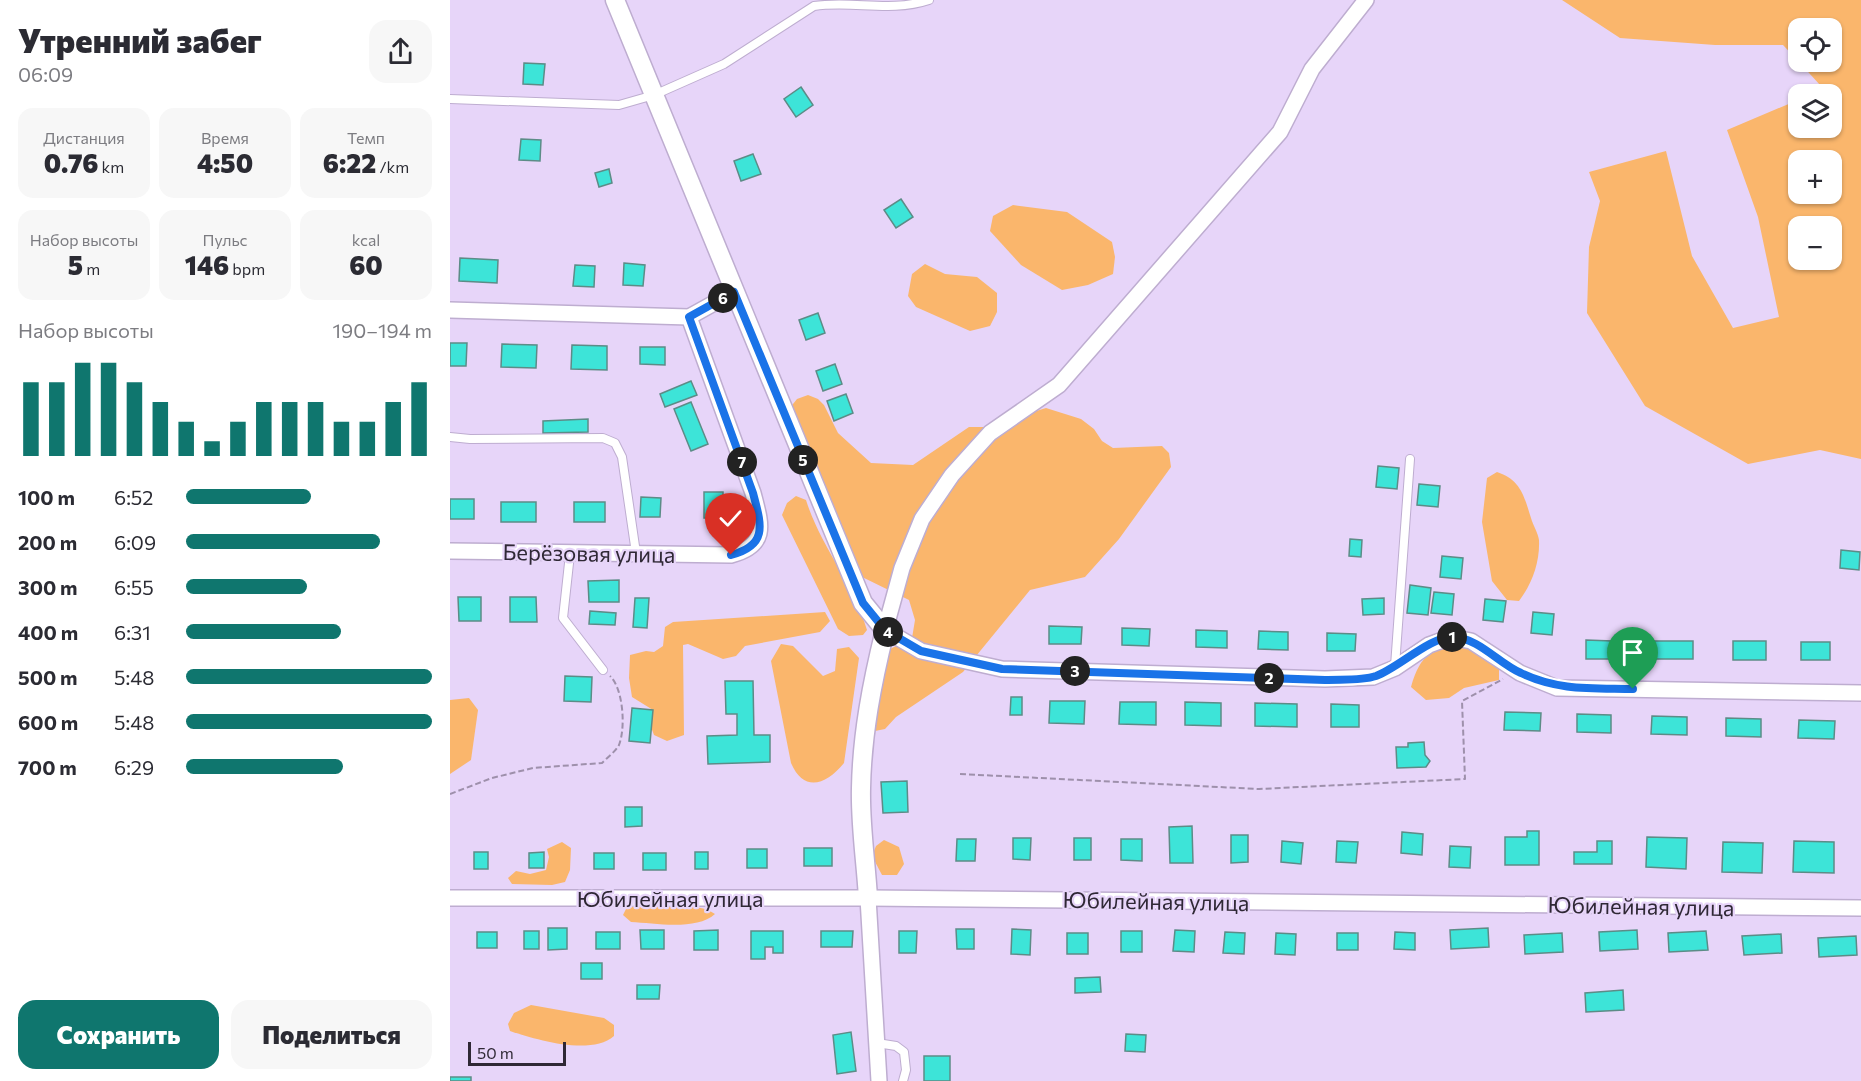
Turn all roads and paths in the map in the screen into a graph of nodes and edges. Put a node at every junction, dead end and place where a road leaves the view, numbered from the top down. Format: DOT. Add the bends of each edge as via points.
graph roads {
  1 [pos="615,0"];
  2 [pos="929,0"];
  3 [pos="1366,0"];
  4 [pos="654,94"];
  5 [pos="450,99"];
  6 [pos="734,292"];
  7 [pos="450,310"];
  8 [pos="689,317"];
  9 [pos="450,437"];
  10 [pos="1410,459"];
  11 [pos="450,551"];
  12 [pos="570,554"];
  13 [pos="636,554"];
  14 [pos="885,630"];
  15 [pos="1395,668"];
  16 [pos="603,670"];
  17 [pos="1517,671"];
  18 [pos="1861,693"];
  19 [pos="960,774"];
  20 [pos="450,794"];
  21 [pos="450,898"];
  22 [pos="868,898"];
  23 [pos="1861,908"];
  24 [pos="877,1043"];
  25 [pos="879,1081"];
  26 [pos="903,1081"];
  1 -- 4 [label="street"];
  2 -- 4 [label="lane" via="910,6 814,6 724,64"];
  3 -- 14 [label="street" via="1311,69 1280,132 1059,385 990,433 952,475 918,529 902,568"];
  4 -- 5 [label="lane" via="619,105"];
  4 -- 6 [label="street"];
  6 -- 8 [label="street"];
  6 -- 14 [label="street" via="863,603"];
  7 -- 8 [label="street"];
  8 -- 13 [label="street, Берёзовая улица" via="753,493 760,522 758,539 747,550 731,555"];
  9 -- 13 [label="lane" via="603,438 615,443 622,457"];
  10 -- 15 [label="lane"];
  11 -- 12 [label="street, Берёзовая улица"];
  12 -- 13 [label="street, Берёзовая улица"];
  12 -- 16 [label="lane" via="563,618"];
  14 -- 15 [label="street" via="921,651 1002,669 1325,680 1373,677"];
  14 -- 22 [label="street" via="864,729 861,790"];
  15 -- 17 [label="street" via="1429,645 1451,637 1471,641"];
  16 -- 20 [label="path" via="618,683 622,715 619,746 602,763 533,768"];
  17 -- 18 [label="street" via="1557,687"];
  17 -- 19 [label="path" via="1462,700 1465,779 1259,789"];
  21 -- 22 [label="street, Юбилейная улица"];
  22 -- 23 [label="street, Юбилейная улица"];
  22 -- 24 [label="street"];
  24 -- 25 [label="street"];
  24 -- 26 [label="lane" via="896,1046 904,1052"];
}
